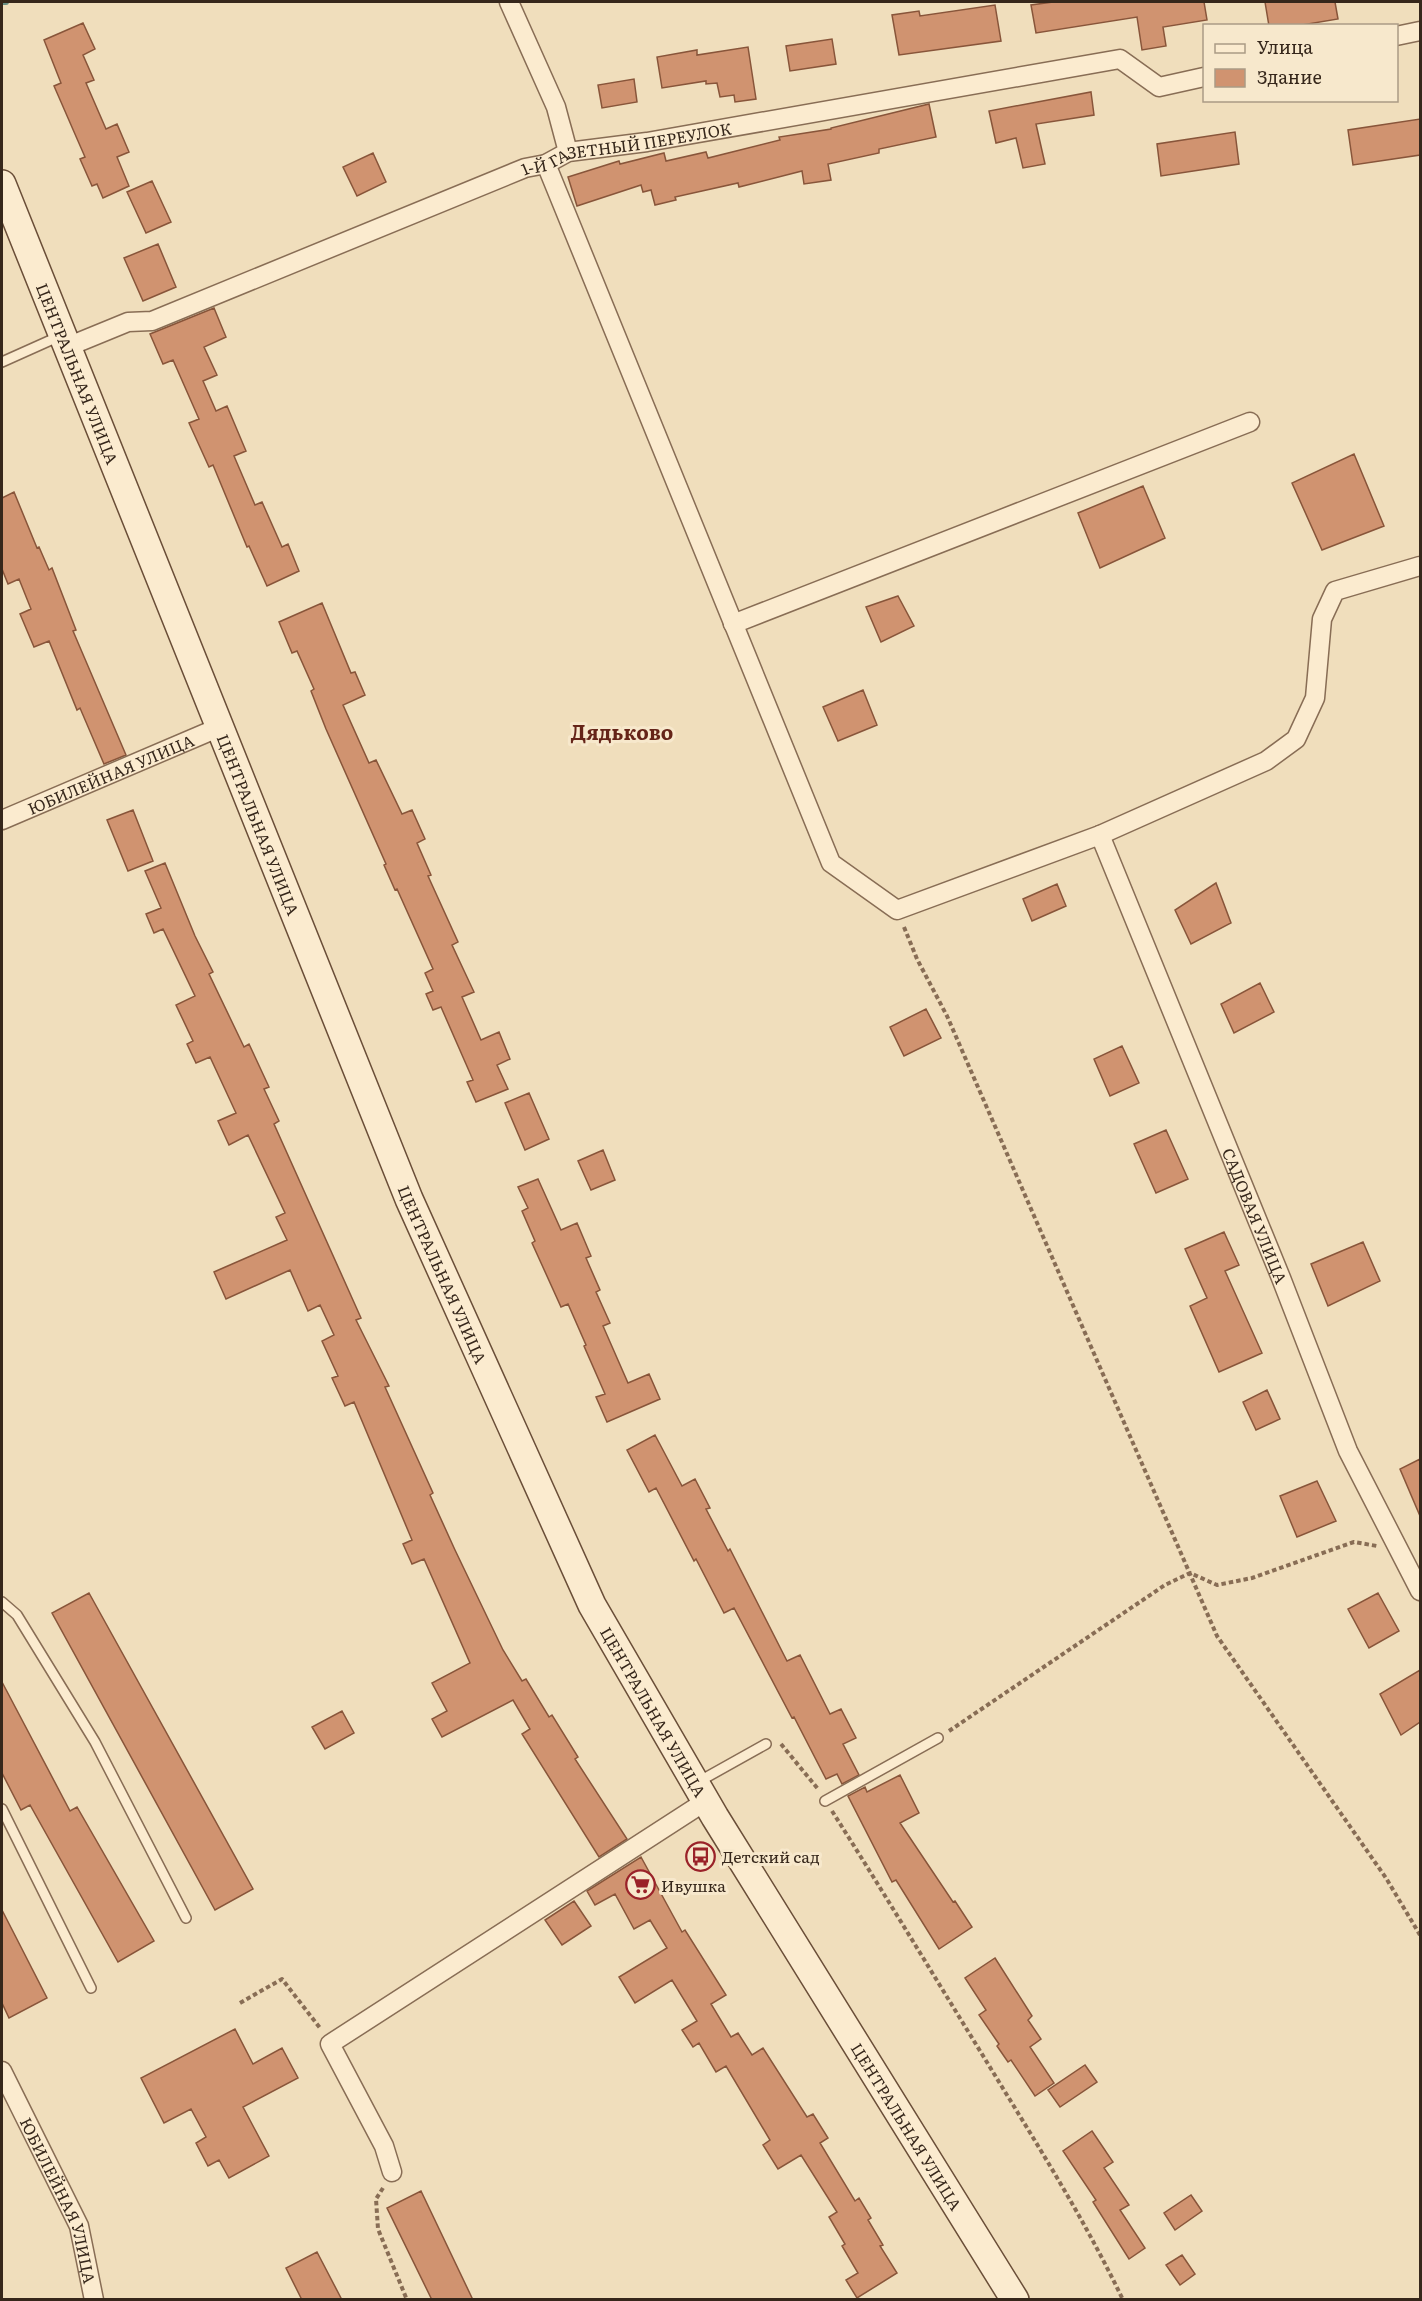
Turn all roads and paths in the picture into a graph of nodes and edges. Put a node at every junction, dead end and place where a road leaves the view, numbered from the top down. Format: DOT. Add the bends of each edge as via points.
graph roads {
  1 [pos="509,2"];
  2 [pos="1420,31"];
  3 [pos="1398,36"];
  4 [pos="1203,77"];
  5 [pos="568,152"];
  6 [pos="546,164"];
  7 [pos="2,184"];
  8 [pos="65,341"];
  9 [pos="2,362"];
  10 [pos="1250,422"];
  11 [pos="1420,566"];
  12 [pos="733,624"];
  13 [pos="220,727"];
  14 [pos="2,820"];
  15 [pos="1100,836"];
  16 [pos="897,910"];
  17 [pos="1398,1550"];
  18 [pos="1190,1573"];
  19 [pos="1420,1591"];
  20 [pos="2,1602"];
  21 [pos="938,1738"];
  22 [pos="777,1739"];
  23 [pos="766,1744"];
  24 [pos="701,1793"];
  25 [pos="825,1801"];
  26 [pos="2,1809"];
  27 [pos="186,1918"];
  28 [pos="1420,1935"];
  29 [pos="91,1988"];
  30 [pos="240,2003"];
  31 [pos="330,2044"];
  32 [pos="2,2071"];
  33 [pos="392,2172"];
  34 [pos="94,2300"];
  35 [pos="407,2300"];
  36 [pos="1015,2300"];
  37 [pos="1124,2300"];
  1 -- 5 [label="street" via="556,107"];
  2 -- 3 [label="street"];
  4 -- 5 [label="street, 1-Й ГАЗЕТНЫЙ ПЕРЕУЛОК" via="1159,87 1120,59 659,140"];
  5 -- 6 [label="street, 1-Й ГАЗЕТНЫЙ ПЕРЕУЛОК"];
  6 -- 8 [label="street, 1-Й ГАЗЕТНЫЙ ПЕРЕУЛОК" via="525,168 152,321 128,322"];
  6 -- 12 [label="street"];
  7 -- 8 [label="street, ЦЕНТРАЛЬНАЯ УЛИЦА"];
  8 -- 9 [label="lane"];
  8 -- 13 [label="street, ЦЕНТРАЛЬНАЯ УЛИЦА"];
  10 -- 12 [label="street"];
  11 -- 15 [label="street" via="1335,591 1322,619 1315,699 1296,739 1266,761"];
  12 -- 16 [label="street" via="831,863"];
  13 -- 14 [label="street, ЮБИЛЕЙНАЯ УЛИЦА"];
  13 -- 24 [label="street, ЦЕНТРАЛЬНАЯ УЛИЦА" via="409,1199 592,1605"];
  15 -- 16 [label="street"];
  15 -- 17 [label="street, САДОВАЯ УЛИЦА" via="1348,1451"];
  16 -- 18 [label="path" via="952,1026"];
  17 -- 18 [label="path" via="1354,1542 1252,1578 1217,1585"];
  17 -- 19 [label="street, САДОВАЯ УЛИЦА"];
  18 -- 21 [label="path" via="1165,1585"];
  18 -- 28 [label="path" via="1217,1636 1386,1878"];
  20 -- 27 [label="lane" via="17,1615 95,1743"];
  21 -- 25 [label="lane"];
  22 -- 25 [label="path"];
  23 -- 24 [label="lane"];
  24 -- 31 [label="street"];
  24 -- 36 [label="street, ЦЕНТРАЛЬНАЯ УЛИЦА"];
  25 -- 37 [label="path" via="1064,2188"];
  26 -- 29 [label="lane"];
  30 -- 31 [label="path" via="282,1979"];
  31 -- 33 [label="street" via="384,2146"];
  32 -- 34 [label="street, ЮБИЛЕЙНАЯ УЛИЦА" via="79,2226"];
  33 -- 35 [label="path" via="376,2199 378,2229"];
}
